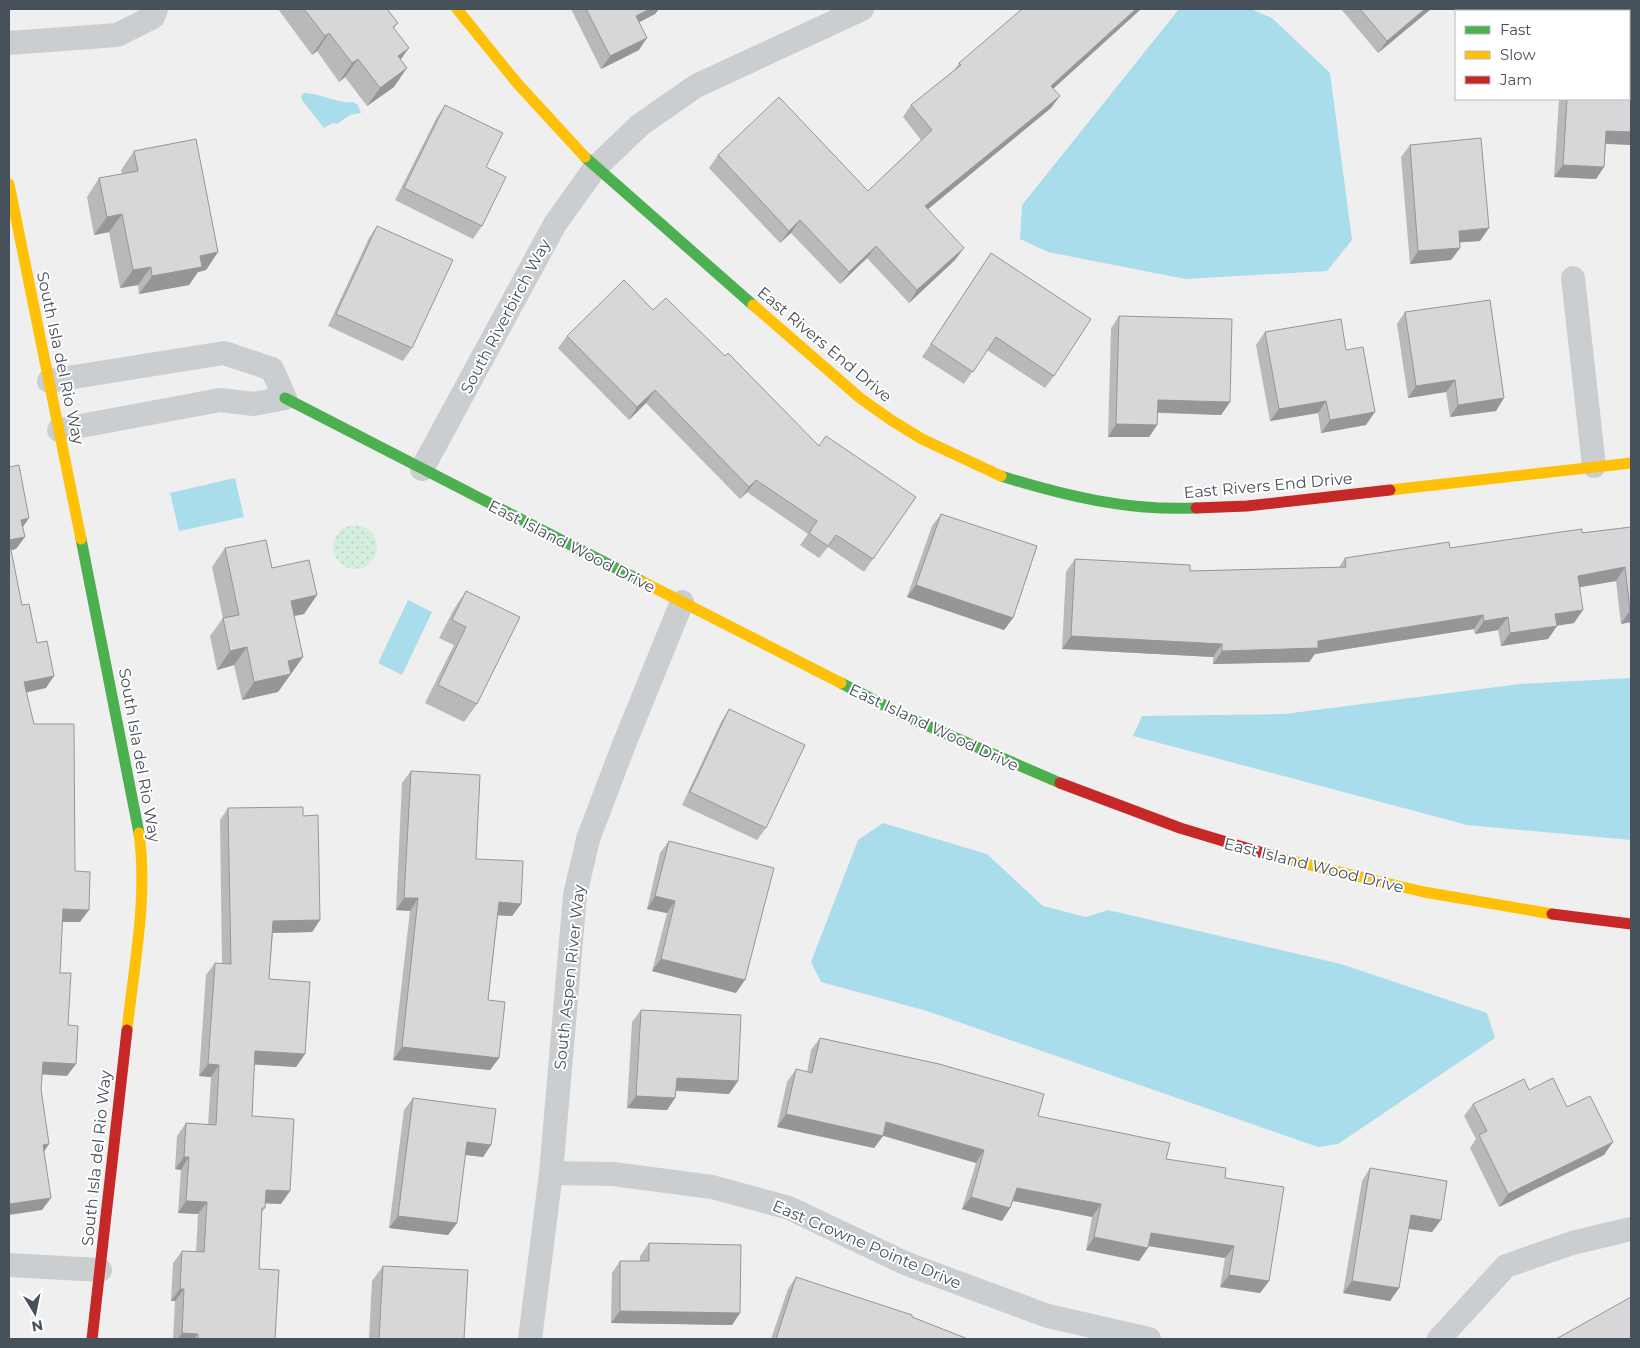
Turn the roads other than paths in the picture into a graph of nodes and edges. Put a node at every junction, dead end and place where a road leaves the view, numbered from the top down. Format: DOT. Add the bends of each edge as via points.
graph roads {
  1 [pos="156,9"];
  2 [pos="457,9"];
  3 [pos="862,9"];
  4 [pos="9,42"];
  5 [pos="595,168"];
  6 [pos="9,184"];
  7 [pos="1572,278"];
  8 [pos="49,381"];
  9 [pos="285,398"];
  10 [pos="59,430"];
  11 [pos="1631,463"];
  12 [pos="1594,466"];
  13 [pos="422,470"];
  14 [pos="682,602"];
  15 [pos="1631,924"];
  16 [pos="551,1173"];
  17 [pos="1631,1229"];
  18 [pos="9,1265"];
  19 [pos="100,1270"];
  20 [pos="92,1339"];
  21 [pos="530,1339"];
  22 [pos="1149,1339"];
  23 [pos="1439,1339"];
  1 -- 4 [label="street" via="153,18 117,35"];
  2 -- 5 [label="street, East Rivers End Drive" via="486,47"];
  3 -- 5 [label="street, South Riverbirch Way" via="696,86 640,125"];
  5 -- 12 [label="street, East Rivers End Drive" via="860,398 890,420 982,468 1060,494 1098,502 1172,509 1247,506"];
  5 -- 13 [label="street, South Riverbirch Way" via="555,224"];
  6 -- 8 [label="street, South Isla del Rio Way"];
  7 -- 12 [label="street"];
  8 -- 9 [label="street" via="224,354 272,369"];
  8 -- 10 [label="street, South Isla del Rio Way"];
  9 -- 10 [label="street" via="254,404 220,400"];
  9 -- 13 [label="street, East Island Wood Drive"];
  10 -- 19 [label="street, South Isla del Rio Way" via="136,809 142,855 141,902"];
  11 -- 12 [label="street, East Rivers End Drive"];
  13 -- 14 [label="street, East Island Wood Drive"];
  14 -- 15 [label="street, East Island Wood Drive" via="905,716 1008,763 1114,805 1222,842 1331,872 1442,896"];
  14 -- 16 [label="street, South Aspen River Way" via="588,839 575,895"];
  16 -- 21 [label="street, South Aspen River Way"];
  16 -- 22 [label="street, East Crowne Pointe Drive" via="613,1174 712,1187 789,1208 907,1264 1048,1316"];
  17 -- 23 [label="street" via="1572,1243 1506,1266"];
  18 -- 19 [label="street"];
  19 -- 20 [label="street, South Isla del Rio Way"];
}
